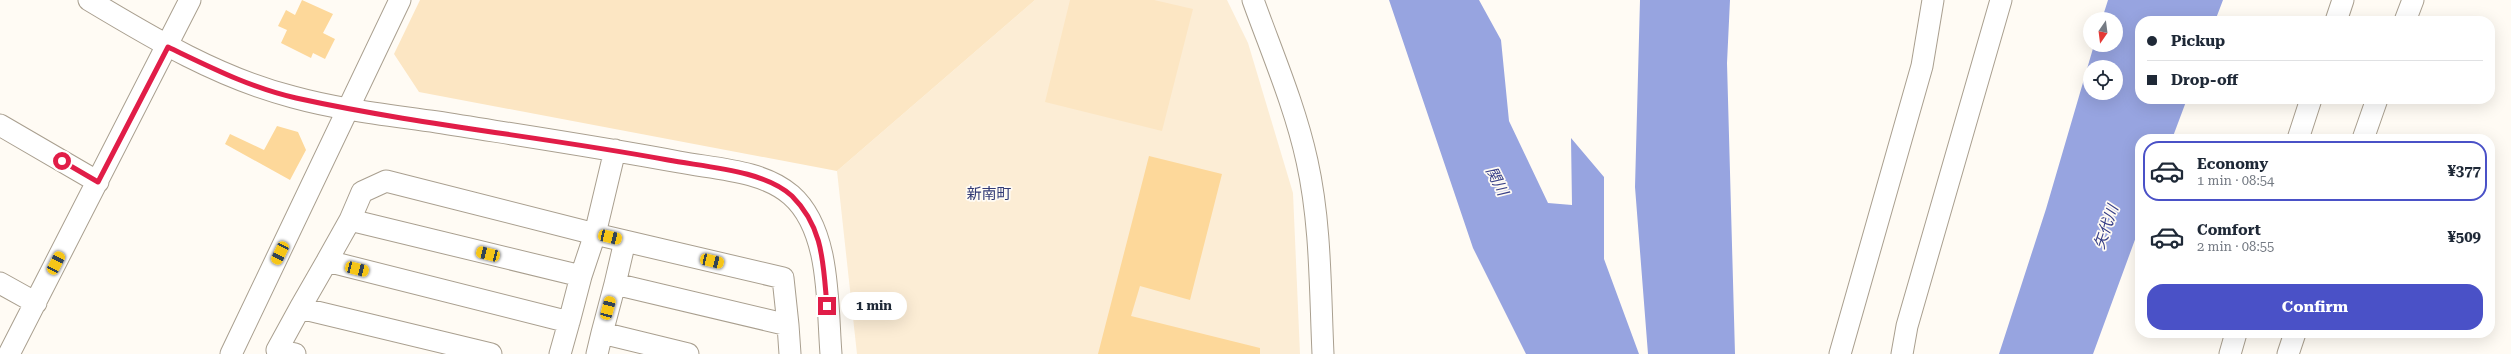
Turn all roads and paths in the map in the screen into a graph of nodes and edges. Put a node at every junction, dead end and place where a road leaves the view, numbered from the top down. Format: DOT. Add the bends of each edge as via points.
graph roads {
  1 [pos="89,0"];
  2 [pos="190,0"];
  3 [pos="400,0"];
  4 [pos="1253,0"];
  5 [pos="1933,0"];
  6 [pos="2001,0"];
  7 [pos="2343,0"];
  8 [pos="2413,0"];
  9 [pos="2338,16"];
  10 [pos="2407,16"];
  11 [pos="168,47"];
  12 [pos="2309,104"];
  13 [pos="2375,104"];
  14 [pos="349,109"];
  15 [pos="0,126"];
  16 [pos="2300,134"];
  17 [pos="2365,134"];
  18 [pos="615,150"];
  19 [pos="98,182"];
  20 [pos="350,220"];
  21 [pos="595,234"];
  22 [pos="625,241"];
  23 [pos="327,262"];
  24 [pos="581,276"];
  25 [pos="0,283"];
  26 [pos="615,284"];
  27 [pos="36,303"];
  28 [pos="300,308"];
  29 [pos="569,322"];
  30 [pos="788,325"];
  31 [pos="602,333"];
  32 [pos="2235,338"];
  33 [pos="2293,338"];
  34 [pos="9,354"];
  35 [pos="231,354"];
  36 [pos="295,354"];
  37 [pos="491,354"];
  38 [pos="560,354"];
  39 [pos="597,354"];
  40 [pos="688,354"];
  41 [pos="790,354"];
  42 [pos="831,354"];
  43 [pos="1322,354"];
  44 [pos="1840,354"];
  45 [pos="1902,354"];
  46 [pos="2230,354"];
  47 [pos="2288,354"];
  1 -- 11 [label="street"];
  2 -- 11 [label="street"];
  3 -- 14 [label="street"];
  4 -- 43 [label="street" via="1287,91 1307,160 1318,225"];
  5 -- 44 [label="street" via="1922,66"];
  6 -- 45 [label="street" via="1906,326"];
  7 -- 9 [label="street"];
  8 -- 10 [label="street"];
  11 -- 14 [label="street" via="242,82 294,98"];
  11 -- 19 [label="street"];
  12 -- 16 [label="street"];
  13 -- 17 [label="street"];
  14 -- 18 [label="street"];
  14 -- 35 [label="street"];
  15 -- 19 [label="street"];
  18 -- 21 [label="street"];
  18 -- 42 [label="street" via="764,179 791,195 809,216 821,243"];
  19 -- 27 [label="street"];
  20 -- 21 [label="street" via="362,192 386,181"];
  20 -- 23 [label="street"];
  20 -- 24 [label="street"];
  21 -- 22 [label="street"];
  21 -- 24 [label="street"];
  22 -- 26 [label="street"];
  22 -- 30 [label="street" via="783,278"];
  23 -- 28 [label="street"];
  23 -- 29 [label="street"];
  24 -- 29 [label="street"];
  25 -- 27 [label="street"];
  26 -- 30 [label="street"];
  26 -- 31 [label="street"];
  27 -- 34 [label="street"];
  28 -- 36 [label="street" via="277,350"];
  28 -- 37 [label="street"];
  29 -- 38 [label="street"];
  30 -- 41 [label="street"];
  31 -- 39 [label="street"];
  31 -- 40 [label="street"];
  32 -- 46 [label="street"];
  33 -- 47 [label="street"];
}
